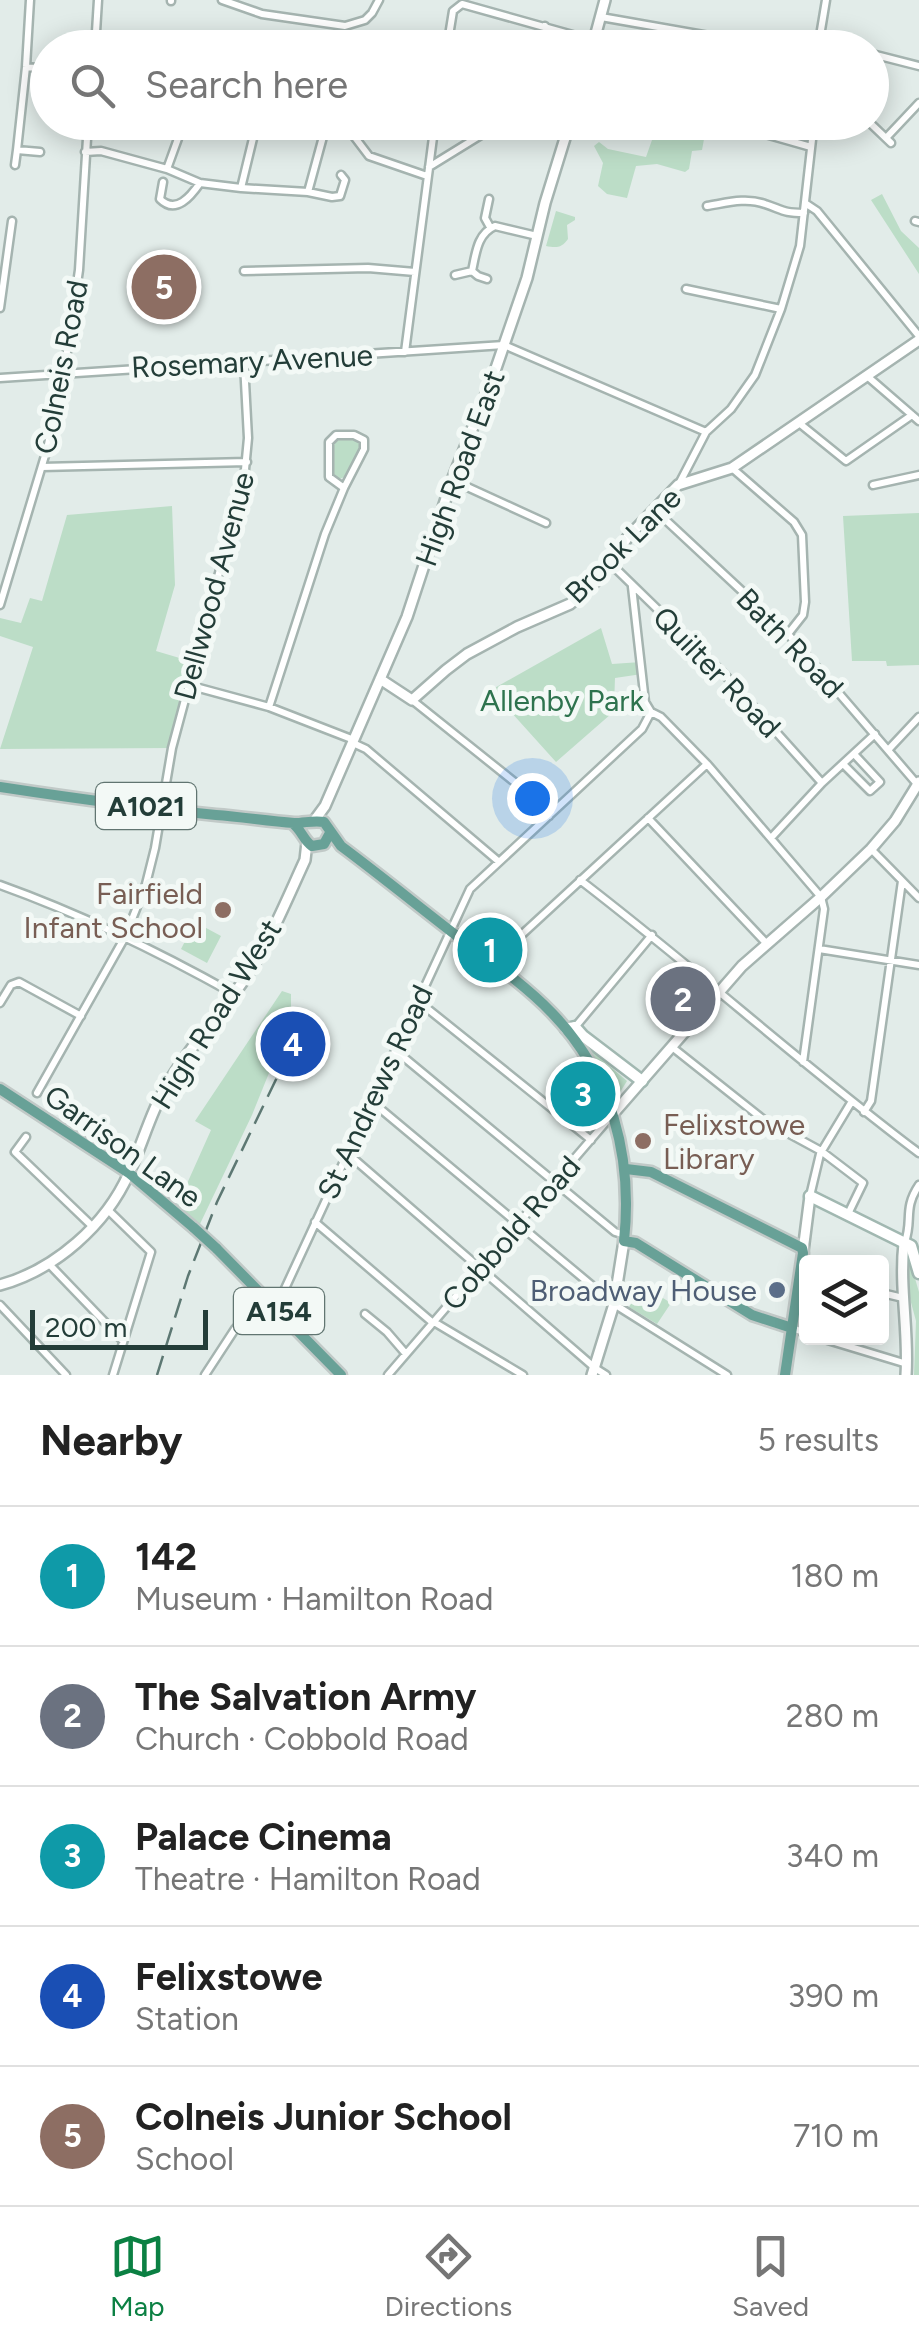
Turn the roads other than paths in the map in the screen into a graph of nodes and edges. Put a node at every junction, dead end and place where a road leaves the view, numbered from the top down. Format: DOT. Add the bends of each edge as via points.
graph roads {
  1 [pos="30,0"];
  2 [pos="98,0"];
  3 [pos="222,0"];
  4 [pos="379,0"];
  5 [pos="605,0"];
  6 [pos="826,0"];
  7 [pos="601,17"];
  8 [pos="545,26"];
  9 [pos="96,30"];
  10 [pos="450,30"];
  11 [pos="544,30"];
  12 [pos="556,30"];
  13 [pos="597,30"];
  14 [pos="675,30"];
  15 [pos="821,30"];
  16 [pos="889,58"];
  17 [pos="919,66"];
  18 [pos="26,68"];
  19 [pos="30,68"];
  20 [pos="919,103"];
  21 [pos="889,139"];
  22 [pos="86,140"];
  23 [pos="177,140"];
  24 [pos="254,140"];
  25 [pos="322,140"];
  26 [pos="359,140"];
  27 [pos="432,140"];
  28 [pos="475,140"];
  29 [pos="564,140"];
  30 [pos="789,140"];
  31 [pos="812,140"];
  32 [pos="811,146"];
  33 [pos="17,150"];
  34 [pos="40,152"];
  35 [pos="85,152"];
  36 [pos="15,165"];
  37 [pos="167,168"];
  38 [pos="428,172"];
  39 [pos="340,175"];
  40 [pos="163,182"];
  41 [pos="200,183"];
  42 [pos="242,188"];
  43 [pos="308,192"];
  44 [pos="489,199"];
  45 [pos="805,203"];
  46 [pos="707,206"];
  47 [pos="804,213"];
  48 [pos="12,220"];
  49 [pos="490,228"];
  50 [pos="537,236"];
  51 [pos="244,271"];
  52 [pos="472,271"];
  53 [pos="416,272"];
  54 [pos="455,275"];
  55 [pos="487,279"];
  56 [pos="686,290"];
  57 [pos="0,308"];
  58 [pos="780,310"];
  59 [pos="919,338"];
  60 [pos="504,346"];
  61 [pos="406,352"];
  62 [pos="244,363"];
  63 [pos="64,372"];
  64 [pos="867,376"];
  65 [pos="0,378"];
  66 [pos="916,418"];
  67 [pos="798,422"];
  68 [pos="706,432"];
  69 [pos="247,462"];
  70 [pos="42,467"];
  71 [pos="732,468"];
  72 [pos="919,476"];
  73 [pos="452,480"];
  74 [pos="678,485"];
  75 [pos="873,486"];
  76 [pos="344,488"];
  77 [pos="654,510"];
  78 [pos="546,523"];
  79 [pos="610,563"];
  80 [pos="632,586"];
  81 [pos="0,605"];
  82 [pos="788,634"];
  83 [pos="380,679"];
  84 [pos="188,685"];
  85 [pos="412,700"];
  86 [pos="269,707"];
  87 [pos="650,712"];
  88 [pos="919,716"];
  89 [pos="875,734"];
  90 [pos="353,742"];
  91 [pos="889,749"];
  92 [pos="854,754"];
  93 [pos="707,764"];
  94 [pos="844,764"];
  95 [pos="822,783"];
  96 [pos="918,783"];
  97 [pos="0,787"];
  98 [pos="326,806"];
  99 [pos="160,808"];
  100 [pos="549,816"];
  101 [pos="648,818"];
  102 [pos="312,822"];
  103 [pos="291,823"];
  104 [pos="319,838"];
  105 [pos="771,838"];
  106 [pos="871,849"];
  107 [pos="498,861"];
  108 [pos="580,880"];
  109 [pos="902,880"];
  110 [pos="0,885"];
  111 [pos="821,898"];
  112 [pos="919,898"];
  113 [pos="450,930"];
  114 [pos="652,935"];
  115 [pos="125,938"];
  116 [pos="767,944"];
  117 [pos="819,949"];
  118 [pos="892,960"];
  119 [pos="492,963"];
  120 [pos="919,966"];
  121 [pos="718,991"];
  122 [pos="234,994"];
  123 [pos="418,1000"];
  124 [pos="0,1003"];
  125 [pos="80,1016"];
  126 [pos="571,1028"];
  127 [pos="672,1047"];
  128 [pos="395,1050"];
  129 [pos="803,1062"];
  130 [pos="642,1081"];
  131 [pos="0,1089"];
  132 [pos="37,1093"];
  133 [pos="371,1101"];
  134 [pos="852,1101"];
  135 [pos="864,1112"];
  136 [pos="613,1114"];
  137 [pos="26,1137"];
  138 [pos="591,1140"];
  139 [pos="822,1151"];
  140 [pos="919,1153"];
  141 [pos="347,1154"];
  142 [pos="626,1169"];
  143 [pos="129,1173"];
  144 [pos="555,1181"];
  145 [pos="919,1185"];
  146 [pos="810,1196"];
  147 [pos="106,1208"];
  148 [pos="847,1216"];
  149 [pos="315,1222"];
  150 [pos="520,1223"];
  151 [pos="92,1226"];
  152 [pos="624,1238"];
  153 [pos="904,1243"];
  154 [pos="803,1251"];
  155 [pos="803,1255"];
  156 [pos="49,1264"];
  157 [pos="480,1268"];
  158 [pos="919,1274"];
  159 [pos="0,1285"];
  160 [pos="799,1289"];
  161 [pos="889,1295"];
  162 [pos="266,1298"];
  163 [pos="903,1298"];
  164 [pos="614,1304"];
  165 [pos="0,1305"];
  166 [pos="276,1308"];
  167 [pos="365,1314"];
  168 [pos="434,1322"];
  169 [pos="792,1328"];
  170 [pos="799,1330"];
  171 [pos="124,1342"];
  172 [pos="840,1345"];
  173 [pos="406,1354"];
  174 [pos="906,1369"];
  175 [pos="594,1372"];
  176 [pos="66,1375"];
  177 [pos="113,1375"];
  178 [pos="206,1375"];
  179 [pos="341,1375"];
  180 [pos="388,1375"];
  181 [pos="523,1375"];
  182 [pos="606,1375"];
  183 [pos="726,1375"];
  184 [pos="785,1375"];
  1 -- 18 [label="street"];
  2 -- 9 [label="street"];
  3 -- 4 [label="street" via="262,14 347,26 368,18"];
  5 -- 7 [label="street"];
  6 -- 15 [label="street"];
  7 -- 13 [label="street"];
  7 -- 14 [label="street"];
  8 -- 10 [label="street" via="461,4"];
  8 -- 11 [label="street"];
  8 -- 12 [label="street"];
  16 -- 17 [label="street"];
  18 -- 19 [label="street"];
  18 -- 33 [label="street"];
  20 -- 21 [label="street"];
  22 -- 35 [label="street, Colneis Road"];
  23 -- 37 [label="street"];
  24 -- 42 [label="street"];
  25 -- 43 [label="street"];
  26 -- 38 [label="street" via="369,156"];
  27 -- 38 [label="street"];
  28 -- 38 [label="street"];
  29 -- 50 [label="street, High Road East"];
  30 -- 32 [label="street"];
  31 -- 32 [label="street"];
  32 -- 45 [label="street"];
  33 -- 34 [label="street"];
  33 -- 36 [label="street"];
  35 -- 37 [label="street"];
  35 -- 63 [label="street, Colneis Road" via="78,283"];
  37 -- 41 [label="street"];
  38 -- 53 [label="street"];
  39 -- 43 [label="street" via="345,184 338,197"];
  40 -- 41 [label="street" via="160,199 168,205 188,200"];
  41 -- 42 [label="street"];
  42 -- 43 [label="street"];
  44 -- 49 [label="street"];
  45 -- 47 [label="street"];
  45 -- 59 [label="street"];
  46 -- 47 [label="street" via="741,200"];
  47 -- 58 [label="street"];
  48 -- 57 [label="street"];
  49 -- 50 [label="street"];
  49 -- 52 [label="street" via="479,241"];
  50 -- 60 [label="street, High Road East"];
  51 -- 53 [label="street"];
  52 -- 54 [label="street"];
  52 -- 55 [label="street"];
  53 -- 61 [label="street"];
  56 -- 58 [label="street"];
  58 -- 68 [label="street" via="754,375"];
  59 -- 64 [label="street, Brook Lane"];
  60 -- 61 [label="street, Rosemary Avenue"];
  60 -- 68 [label="street"];
  60 -- 73 [label="street, High Road East"];
  61 -- 62 [label="street, Rosemary Avenue"];
  62 -- 63 [label="street, Rosemary Avenue"];
  62 -- 69 [label="street, Dellwood Avenue"];
  63 -- 65 [label="street, Rosemary Avenue"];
  63 -- 70 [label="street, Colneis Road"];
  64 -- 66 [label="street"];
  64 -- 67 [label="street, Brook Lane"];
  66 -- 67 [label="street" via="846,461"];
  67 -- 71 [label="street, Brook Lane"];
  68 -- 74 [label="street"];
  69 -- 70 [label="street"];
  69 -- 84 [label="street, Dellwood Avenue"];
  70 -- 81 [label="street, Colneis Road"];
  71 -- 74 [label="street, Brook Lane"];
  71 -- 82 [label="street" via="802,535 805,602"];
  72 -- 75 [label="street"];
  73 -- 78 [label="street"];
  73 -- 83 [label="street, High Road East"];
  74 -- 77 [label="street, Brook Lane"];
  76 -- 76 [label="street" via="329,476 329,442 335,435 356,435 365,445"];
  76 -- 86 [label="street"];
  77 -- 79 [label="street, Brook Lane"];
  77 -- 82 [label="street, Bath Road"];
  79 -- 80 [label="street, Quilter Road"];
  79 -- 85 [label="street, Brook Lane" via="570,604 488,642"];
  80 -- 87 [label="street"];
  80 -- 95 [label="street, Quilter Road" via="724,674"];
  82 -- 89 [label="street, Bath Road"];
  83 -- 85 [label="street"];
  83 -- 90 [label="street, High Road East"];
  84 -- 86 [label="street"];
  84 -- 99 [label="street, Dellwood Avenue"];
  85 -- 100 [label="street"];
  86 -- 90 [label="street"];
  87 -- 93 [label="street"];
  87 -- 100 [label="street, St Andrews Road" via="642,729"];
  88 -- 91 [label="street"];
  89 -- 91 [label="street, Bath Road"];
  89 -- 92 [label="street"];
  90 -- 98 [label="street, High Road East"];
  90 -- 107 [label="street"];
  91 -- 96 [label="street, Bath Road"];
  92 -- 94 [label="street"];
  92 -- 94 [label="street" via="880,782 870,791"];
  93 -- 101 [label="street"];
  93 -- 105 [label="street"];
  94 -- 95 [label="street"];
  95 -- 105 [label="street"];
  96 -- 106 [label="street, Cobbold Road"];
  97 -- 99 [label="main road, A1021"];
  98 -- 102 [label="street, High Road East"];
  98 -- 104 [label="street, High Road East"];
  99 -- 103 [label="main road, A1021"];
  99 -- 115 [label="street, Dellwood Avenue" via="151,866"];
  100 -- 107 [label="street, St Andrews Road"];
  101 -- 108 [label="street"];
  101 -- 116 [label="street"];
  102 -- 103 [label="main road, A1021"];
  102 -- 104 [label="main road, A1021" via="320,820"];
  102 -- 104 [label="main road" via="305,828"];
  103 -- 104 [label="main road"];
  104 -- 113 [label="main road, A1021" via="341,846"];
  104 -- 122 [label="street, High Road West"];
  105 -- 111 [label="street"];
  106 -- 109 [label="street"];
  106 -- 111 [label="street, Cobbold Road"];
  107 -- 113 [label="street, St Andrews Road" via="470,890"];
  108 -- 114 [label="street"];
  108 -- 119 [label="street"];
  109 -- 112 [label="street"];
  109 -- 118 [label="street"];
  110 -- 115 [label="street"];
  111 -- 116 [label="street, Cobbold Road"];
  111 -- 117 [label="street"];
  113 -- 119 [label="main road, A1021"];
  113 -- 123 [label="street, St Andrews Road"];
  114 -- 121 [label="street"];
  114 -- 126 [label="street"];
  115 -- 122 [label="street"];
  115 -- 125 [label="street, Dellwood Avenue"];
  116 -- 121 [label="street, Cobbold Road"];
  117 -- 118 [label="street"];
  117 -- 129 [label="street"];
  118 -- 120 [label="street"];
  118 -- 135 [label="street"];
  119 -- 126 [label="main road, A1021"];
  121 -- 127 [label="street, Cobbold Road"];
  121 -- 129 [label="street"];
  122 -- 143 [label="street, High Road West" via="169,1080"];
  123 -- 128 [label="street, St Andrews Road"];
  123 -- 138 [label="street"];
  124 -- 125 [label="street" via="19,982"];
  125 -- 132 [label="street, Dellwood Avenue"];
  126 -- 130 [label="main road"];
  126 -- 136 [label="main road, A1021"];
  127 -- 130 [label="street, Cobbold Road"];
  127 -- 139 [label="street" via="764,1120"];
  128 -- 133 [label="street, St Andrews Road"];
  128 -- 144 [label="street"];
  129 -- 134 [label="street"];
  130 -- 136 [label="street, Cobbold Road"];
  131 -- 143 [label="main road, Garrison Lane / A154"];
  133 -- 141 [label="street, St Andrews Road"];
  133 -- 150 [label="street"];
  134 -- 135 [label="street"];
  134 -- 139 [label="street"];
  135 -- 140 [label="street"];
  136 -- 138 [label="street, Cobbold Road"];
  136 -- 142 [label="main road, A1021"];
  137 -- 151 [label="street" via="16,1152"];
  138 -- 144 [label="street, Cobbold Road"];
  139 -- 146 [label="street"];
  139 -- 148 [label="street" via="863,1182"];
  141 -- 149 [label="street, St Andrews Road"];
  141 -- 157 [label="street"];
  142 -- 152 [label="main road"];
  142 -- 154 [label="main road" via="651,1172"];
  143 -- 147 [label="street, High Road West"];
  143 -- 162 [label="main road, Garrison Lane / A154, bridge"];
  144 -- 150 [label="street, Cobbold Road"];
  144 -- 152 [label="street"];
  145 -- 153 [label="street" via="908,1205"];
  146 -- 148 [label="main road"];
  146 -- 154 [label="street"];
  147 -- 151 [label="street, High Road West"];
  147 -- 171 [label="street" via="150,1252"];
  148 -- 153 [label="main road"];
  149 -- 166 [label="street, St Andrews Road"];
  149 -- 168 [label="street"];
  150 -- 157 [label="street, Cobbold Road"];
  150 -- 164 [label="street"];
  151 -- 156 [label="street, High Road West"];
  152 -- 164 [label="street"];
  152 -- 169 [label="main road" via="752,1314"];
  153 -- 158 [label="main road" via="913,1250"];
  153 -- 163 [label="street"];
  154 -- 155 [label="main road"];
  156 -- 159 [label="street, High Road West"];
  156 -- 171 [label="street"];
  157 -- 168 [label="street, Cobbold Road"];
  157 -- 175 [label="street"];
  160 -- 169 [label="main road"];
  161 -- 163 [label="street"];
  162 -- 166 [label="main road, Garrison Lane / A154"];
  162 -- 178 [label="street" via="235,1328"];
  163 -- 174 [label="street"];
  164 -- 175 [label="street"];
  164 -- 183 [label="street"];
  165 -- 176 [label="street"];
  166 -- 179 [label="main road, Garrison Lane / A154"];
  167 -- 173 [label="street"];
  168 -- 173 [label="street, Cobbold Road"];
  168 -- 181 [label="street"];
  169 -- 170 [label="street"];
  169 -- 184 [label="main road"];
  171 -- 177 [label="street"];
  172 -- 174 [label="street"];
  173 -- 180 [label="street, Cobbold Road"];
  175 -- 182 [label="street"];
}
